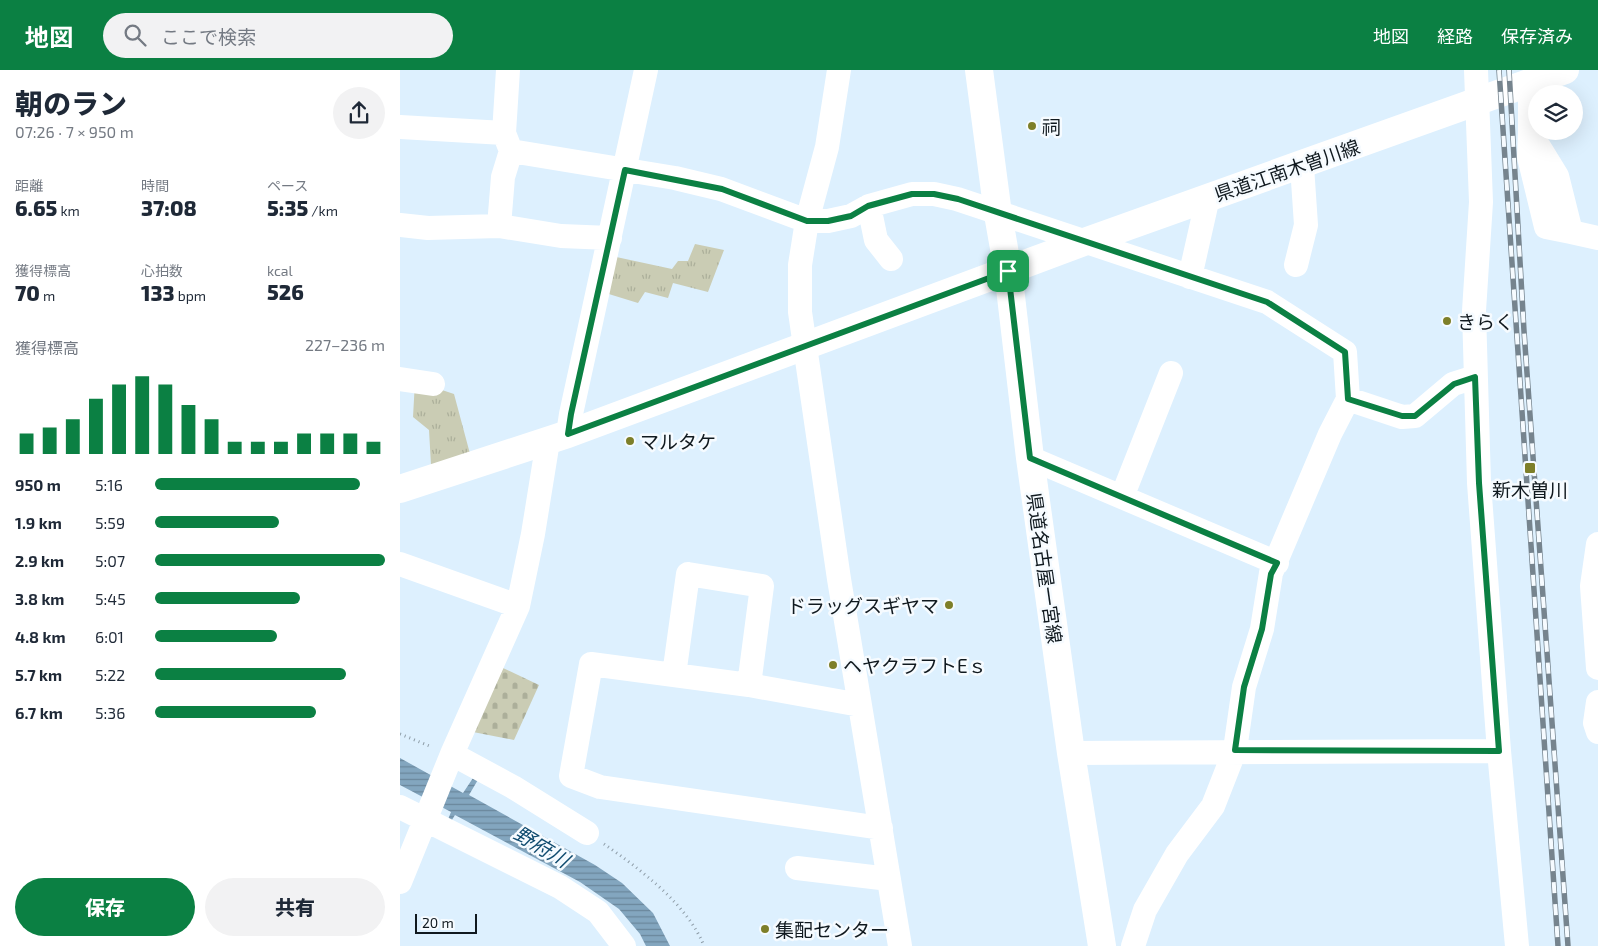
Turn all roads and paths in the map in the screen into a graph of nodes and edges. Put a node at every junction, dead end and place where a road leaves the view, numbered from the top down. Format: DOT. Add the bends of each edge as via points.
graph roads {
  1 [pos="508,70"];
  2 [pos="646,70"];
  3 [pos="839,70"];
  4 [pos="979,70"];
  5 [pos="1476,70"];
  6 [pos="1565,70"];
  7 [pos="1530,83"];
  8 [pos="1478,103"];
  9 [pos="400,128"];
  10 [pos="507,142"];
  11 [pos="1302,166"];
  12 [pos="625,170"];
  13 [pos="1208,197"];
  14 [pos="868,206"];
  15 [pos="998,214"];
  16 [pos="807,221"];
  17 [pos="400,226"];
  18 [pos="499,226"];
  19 [pos="610,238"];
  20 [pos="1598,238"];
  21 [pos="1084,242"];
  22 [pos="891,259"];
  23 [pos="1296,265"];
  24 [pos="1008,271"];
  25 [pos="1190,277"];
  26 [pos="803,346"];
  27 [pos="1171,373"];
  28 [pos="1475,377"];
  29 [pos="400,379"];
  30 [pos="433,384"];
  31 [pos="1348,399"];
  32 [pos="558,437"];
  33 [pos="1030,458"];
  34 [pos="400,489"];
  35 [pos="1122,497"];
  36 [pos="1598,544"];
  37 [pos="1277,563"];
  38 [pos="400,564"];
  39 [pos="518,606"];
  40 [pos="1597,638"];
  41 [pos="1598,668"];
  42 [pos="674,675"];
  43 [pos="749,685"];
  44 [pos="1598,702"];
  45 [pos="860,705"];
  46 [pos="1598,732"];
  47 [pos="400,734"];
  48 [pos="1235,750"];
  49 [pos="1499,751"];
  50 [pos="1071,753"];
  51 [pos="452,754"];
  52 [pos="400,807"];
  53 [pos="425,819"];
  54 [pos="880,828"];
  55 [pos="587,833"];
  56 [pos="797,868"];
  57 [pos="889,879"];
  58 [pos="400,882"];
  59 [pos="624,946"];
  60 [pos="704,946"];
  61 [pos="900,946"];
  62 [pos="1102,946"];
  63 [pos="1133,946"];
  64 [pos="1517,946"];
  1 -- 10 [label="street"];
  2 -- 12 [label="street"];
  3 -- 16 [label="street" via="827,147"];
  4 -- 15 [label="main road, 県道名古屋一宮線"];
  5 -- 8 [label="street"];
  6 -- 7 [label="main road, 県道江南木曽川線"];
  7 -- 8 [label="main road, 県道江南木曽川線"];
  7 -- 20 [label="street" via="1530,132 1543,171 1557,176 1571,232"];
  8 -- 11 [label="main road, 県道江南木曽川線"];
  8 -- 28 [label="street" via="1481,202 1474,311"];
  9 -- 10 [label="street"];
  10 -- 12 [label="street"];
  10 -- 18 [label="street"];
  11 -- 13 [label="main road, 県道江南木曽川線"];
  11 -- 23 [label="street" via="1306,225"];
  12 -- 16 [label="street" via="722,189"];
  12 -- 19 [label="street"];
  13 -- 21 [label="main road, 県道江南木曽川線"];
  13 -- 25 [label="street"];
  14 -- 15 [label="street" via="912,194 934,194"];
  14 -- 16 [label="street" via="851,216"];
  14 -- 22 [label="street" via="876,240"];
  15 -- 21 [label="street"];
  15 -- 24 [label="main road, 県道名古屋一宮線"];
  16 -- 26 [label="street" via="800,265"];
  17 -- 18 [label="street"];
  18 -- 19 [label="street" via="561,236"];
  19 -- 32 [label="street" via="571,414"];
  21 -- 24 [label="main road, 県道江南木曽川線"];
  21 -- 25 [label="street"];
  24 -- 26 [label="main road, 県道江南木曽川線"];
  24 -- 33 [label="main road, 県道名古屋一宮線"];
  25 -- 31 [label="street" via="1267,302 1345,352"];
  26 -- 32 [label="main road, 県道江南木曽川線"];
  26 -- 45 [label="street"];
  27 -- 35 [label="street"];
  28 -- 31 [label="street" via="1454,384 1415,416 1402,416"];
  28 -- 49 [label="street" via="1479,483"];
  29 -- 30 [label="street"];
  31 -- 37 [label="street" via="1330,434"];
  32 -- 34 [label="main road, 県道江南木曽川線"];
  32 -- 39 [label="street"];
  33 -- 35 [label="street"];
  33 -- 50 [label="main road, 県道名古屋一宮線"];
  35 -- 37 [label="street"];
  36 -- 40 [label="street" via="1592,586"];
  37 -- 48 [label="street" via="1271,574 1262,629 1244,687"];
  38 -- 39 [label="street"];
  39 -- 51 [label="street"];
  40 -- 41 [label="street"];
  42 -- 43 [label="street"];
  42 -- 43 [label="street" via="688,574 762,586"];
  42 -- 54 [label="street" via="591,664 571,776 600,787"];
  43 -- 45 [label="street"];
  44 -- 46 [label="street" via="1595,723"];
  45 -- 54 [label="street"];
  47 -- 51 [label="path"];
  48 -- 49 [label="street"];
  48 -- 50 [label="street"];
  48 -- 63 [label="street" via="1212,806 1172,862 1145,910"];
  49 -- 64 [label="street"];
  50 -- 62 [label="main road, 県道名古屋一宮線"];
  51 -- 53 [label="street"];
  51 -- 55 [label="street"];
  52 -- 53 [label="street"];
  53 -- 58 [label="street"];
  53 -- 59 [label="street" via="560,887 598,912"];
  54 -- 57 [label="street"];
  55 -- 60 [label="path" via="630,862 660,888 698,930"];
  56 -- 57 [label="street"];
  57 -- 61 [label="street"];
}
